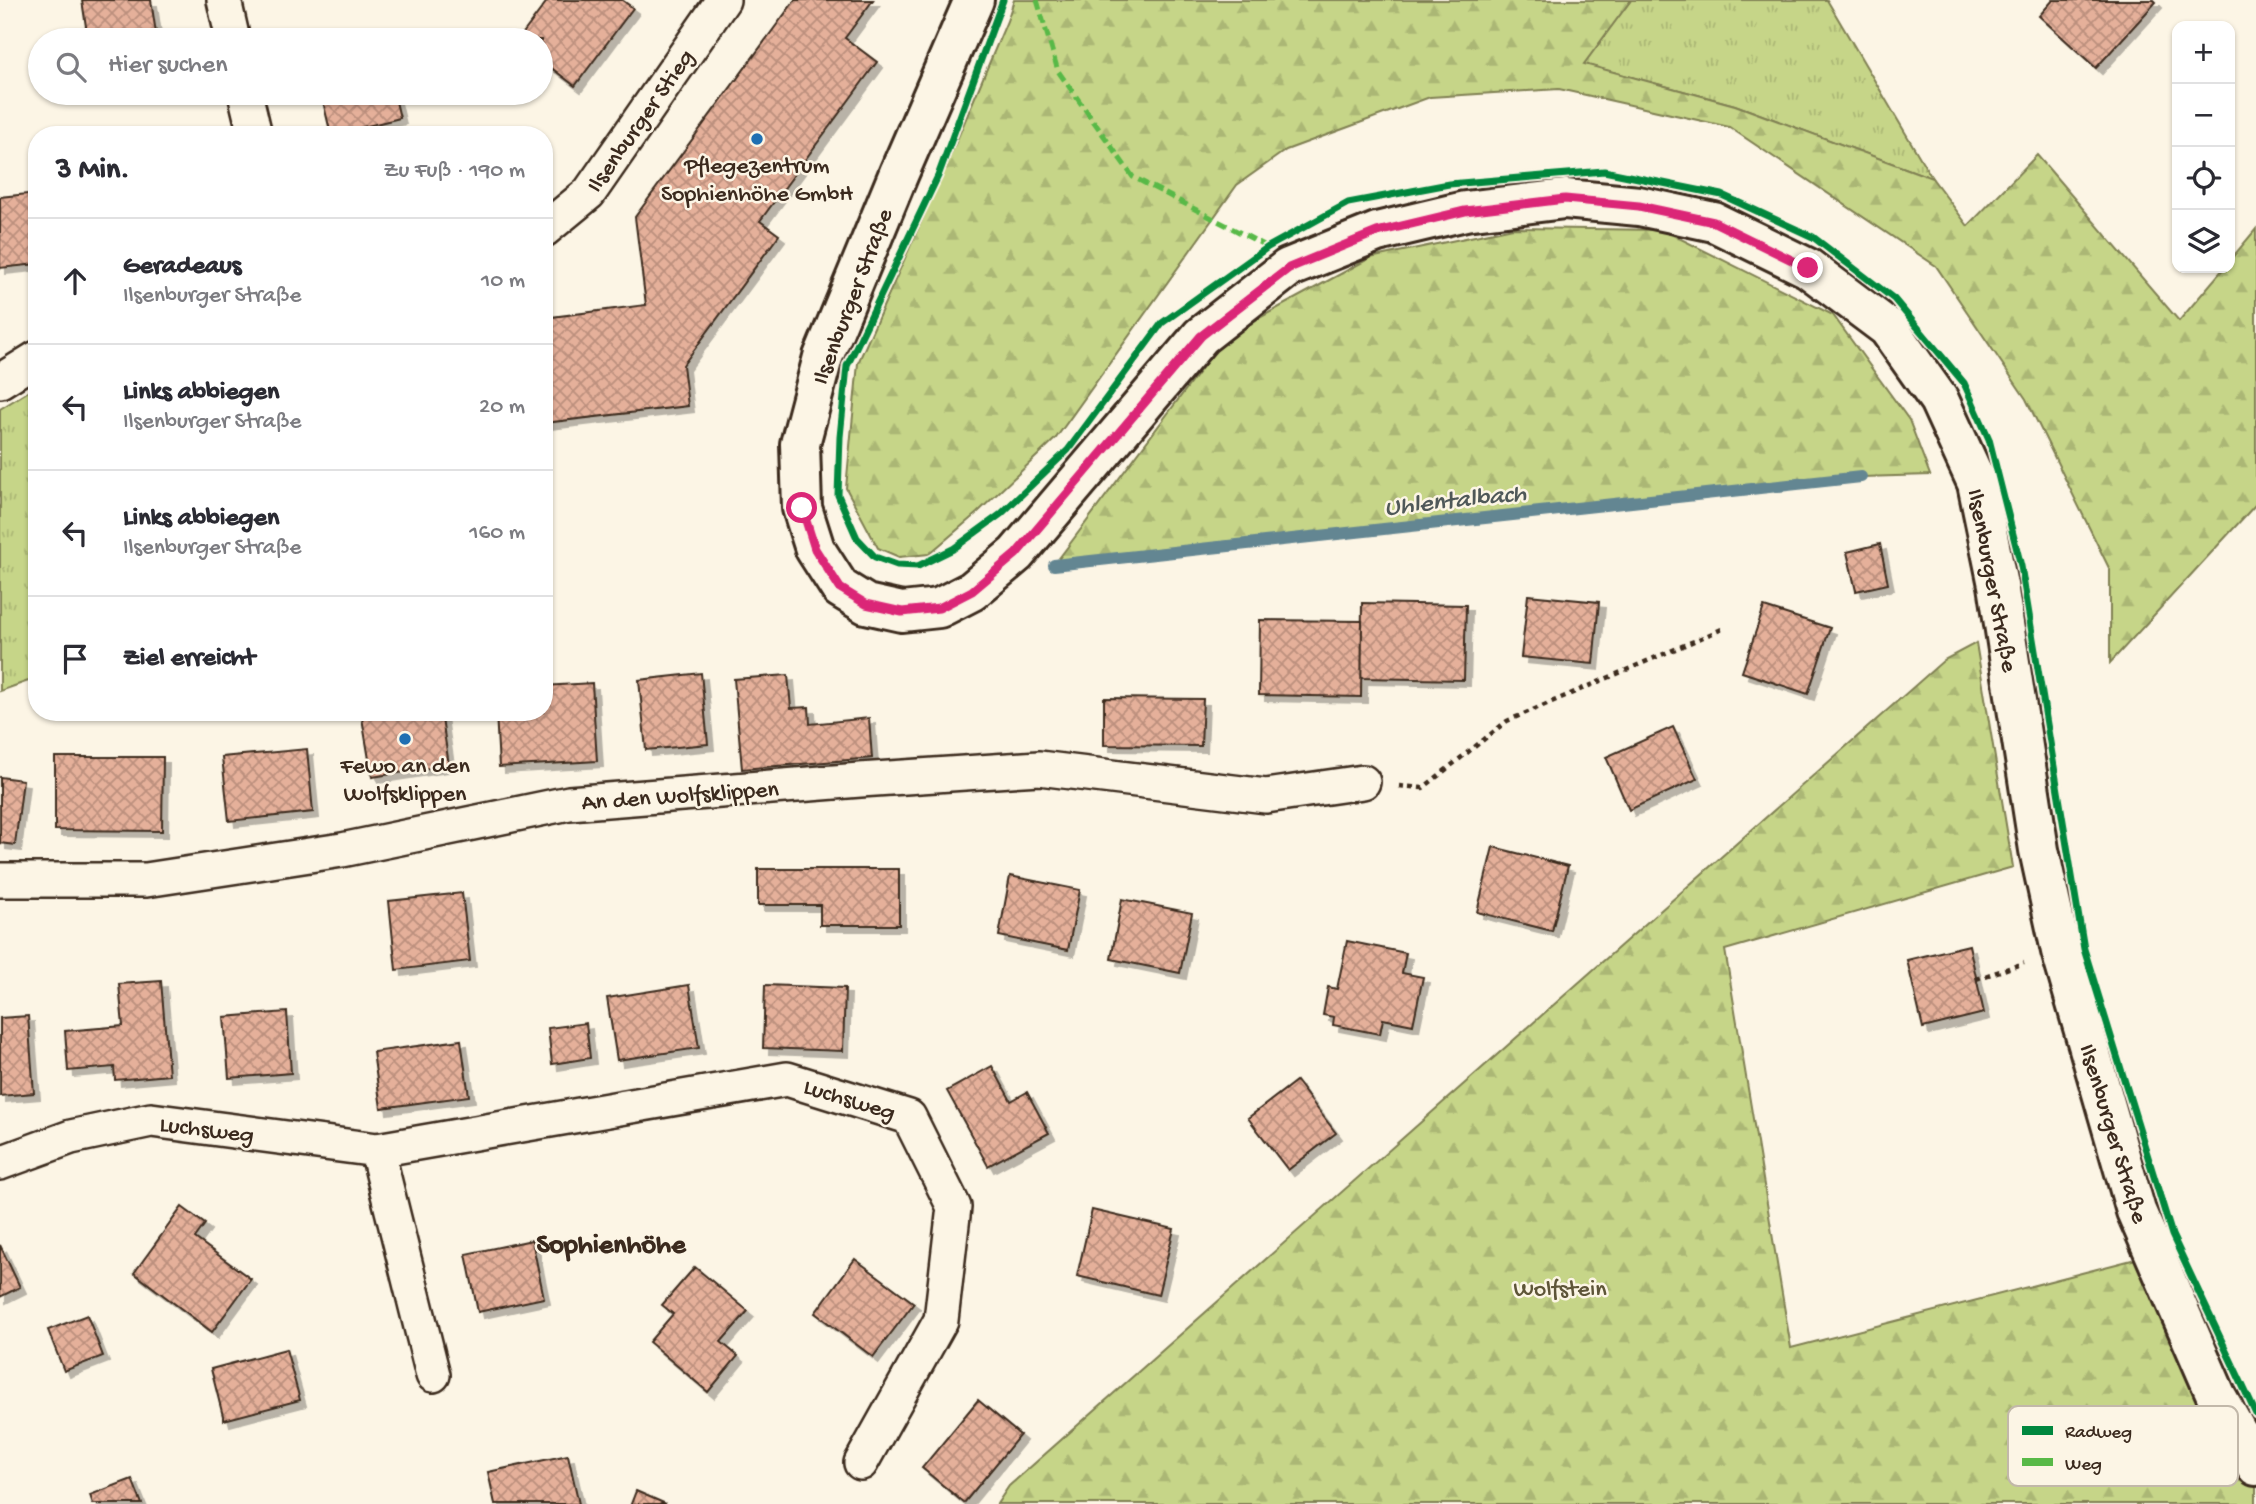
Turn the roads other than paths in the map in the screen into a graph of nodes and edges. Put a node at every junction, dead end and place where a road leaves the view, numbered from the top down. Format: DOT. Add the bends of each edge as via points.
graph roads {
  1 [pos="224,0"];
  2 [pos="723,0"];
  3 [pos="974,0"];
  4 [pos="230,28"];
  5 [pos="248,105"];
  6 [pos="252,126"];
  7 [pos="553,223"];
  8 [pos="28,364"];
  9 [pos="0,381"];
  10 [pos="1363,782"];
  11 [pos="0,880"];
  12 [pos="377,1150"];
  13 [pos="0,1163"];
  14 [pos="433,1375"];
  15 [pos="2222,1406"];
  16 [pos="2238,1434"];
  17 [pos="861,1463"];
  18 [pos="2256,1466"];
  1 -- 4 [label="street"];
  2 -- 7 [label="street, Ilsenburger Stieg" via="589,193"];
  3 -- 15 [label="main road, Ilsenburger Straße" via="823,356 800,444 802,508 815,549 840,588 866,604 902,612 939,608 972,591 1016,554 1201,336 1289,268 1377,232 1465,211 1565,199 1639,206 1714,222 1808,268 1888,328 1939,400 1977,483 1998,585 2039,849 2061,951 2136,1211"];
  5 -- 6 [label="street"];
  8 -- 9 [label="street"];
  10 -- 11 [label="street, An den Wolfsklippen" via="1266,796 1039,768 860,780 569,803 342,850 146,880"];
  12 -- 13 [label="street, Luchsweg" via="151,1120 71,1137"];
  12 -- 14 [label="street"];
  12 -- 17 [label="street, Luchsweg" via="787,1079 909,1117 954,1207 941,1320"];
  16 -- 18 [label="main road, Ilsenburger Straße"];
}
